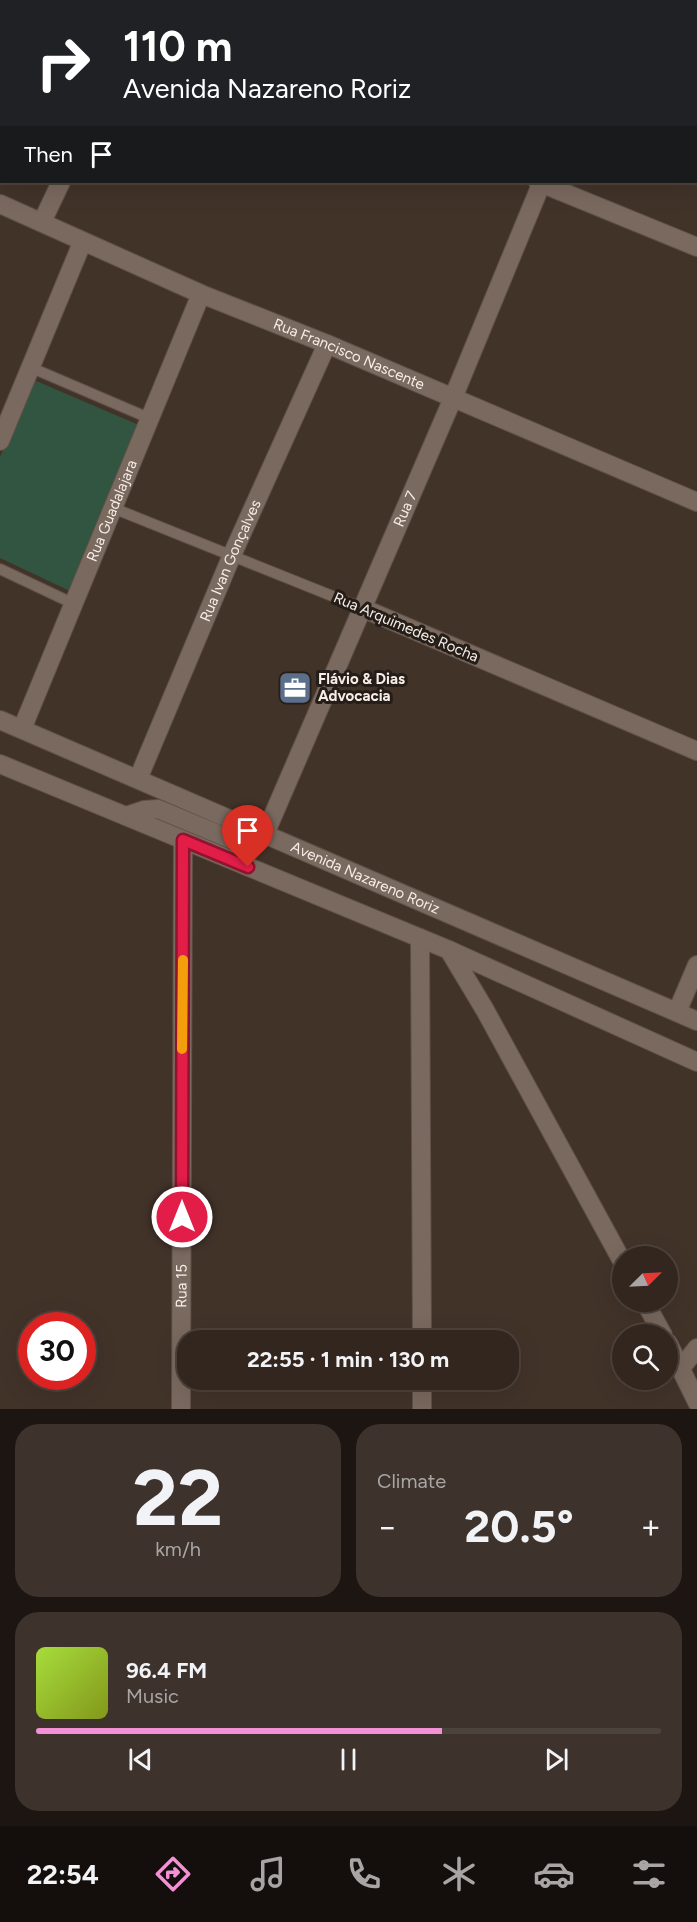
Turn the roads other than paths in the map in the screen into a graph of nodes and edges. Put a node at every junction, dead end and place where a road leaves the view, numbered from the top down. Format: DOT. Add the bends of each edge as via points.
graph roads {
  1 [pos="61,183"];
  2 [pos="541,183"];
  3 [pos="543,183"];
  4 [pos="0,204"];
  5 [pos="42,222"];
  6 [pos="82,243"];
  7 [pos="697,247"];
  8 [pos="201,294"];
  9 [pos="327,344"];
  10 [pos="32,368"];
  11 [pos="453,398"];
  12 [pos="151,419"];
  13 [pos="0,441"];
  14 [pos="697,502"];
  15 [pos="113,508"];
  16 [pos="232,555"];
  17 [pos="0,569"];
  18 [pos="72,603"];
  19 [pos="362,608"];
  20 [pos="0,720"];
  21 [pos="22,729"];
  22 [pos="697,751"];
  23 [pos="0,764"];
  24 [pos="138,779"];
  25 [pos="126,816"];
  26 [pos="265,834"];
  27 [pos="183,840"];
  28 [pos="420,938"];
  29 [pos="448,950"];
  30 [pos="697,965"];
  31 [pos="677,1012"];
  32 [pos="697,1021"];
  33 [pos="697,1062"];
  34 [pos="614,1246"];
  35 [pos="422,1330"];
  36 [pos="697,1348"];
  37 [pos="678,1362"];
  38 [pos="681,1368"];
  39 [pos="422,1390"];
  40 [pos="697,1402"];
  41 [pos="181,1409"];
  42 [pos="422,1409"];
  1 -- 5 [label="street"];
  2 -- 11 [label="street, Rua 7"];
  3 -- 7 [label="street"];
  4 -- 5 [label="street, Rua Francisco Nascente"];
  5 -- 6 [label="street, Rua Francisco Nascente"];
  6 -- 8 [label="street, Rua Francisco Nascente"];
  6 -- 10 [label="street"];
  8 -- 9 [label="street, Rua Francisco Nascente"];
  8 -- 12 [label="street, Rua Guadalajara"];
  9 -- 11 [label="street, Rua Francisco Nascente"];
  9 -- 16 [label="street, Rua Ivan Gonçalves"];
  10 -- 12 [label="lane"];
  10 -- 13 [label="street"];
  11 -- 14 [label="street, Rua Francisco Nascente"];
  11 -- 19 [label="street, Rua 7"];
  12 -- 15 [label="street, Rua Guadalajara"];
  15 -- 16 [label="lane, Rua Arquimedes Rocha"];
  15 -- 18 [label="street, Rua Guadalajara"];
  16 -- 19 [label="lane, Rua Arquimedes Rocha"];
  16 -- 24 [label="street, Rua Ivan Gonçalves"];
  17 -- 18 [label="lane"];
  18 -- 21 [label="street, Rua Guadalajara"];
  19 -- 22 [label="street, Rua Arquimedes Rocha"];
  19 -- 26 [label="street, Rua 7"];
  20 -- 21 [label="street, Avenida Nazareno Roriz"];
  21 -- 24 [label="street, Avenida Nazareno Roriz"];
  23 -- 25 [label="street"];
  24 -- 26 [label="street, Avenida Nazareno Roriz"];
  25 -- 26 [label="street" via="158,809 247,846 257,843"];
  25 -- 27 [label="street"];
  26 -- 31 [label="street, Avenida Nazareno Roriz"];
  27 -- 28 [label="street"];
  27 -- 41 [label="street, Rua 15"];
  28 -- 29 [label="street"];
  28 -- 35 [label="street"];
  29 -- 33 [label="street"];
  29 -- 34 [label="street"];
  30 -- 31 [label="street"];
  31 -- 32 [label="street, Avenida Nazareno Roriz"];
  36 -- 38 [label="street"];
  37 -- 38 [label="street"];
  38 -- 40 [label="street"];
  39 -- 42 [label="street"];
}
